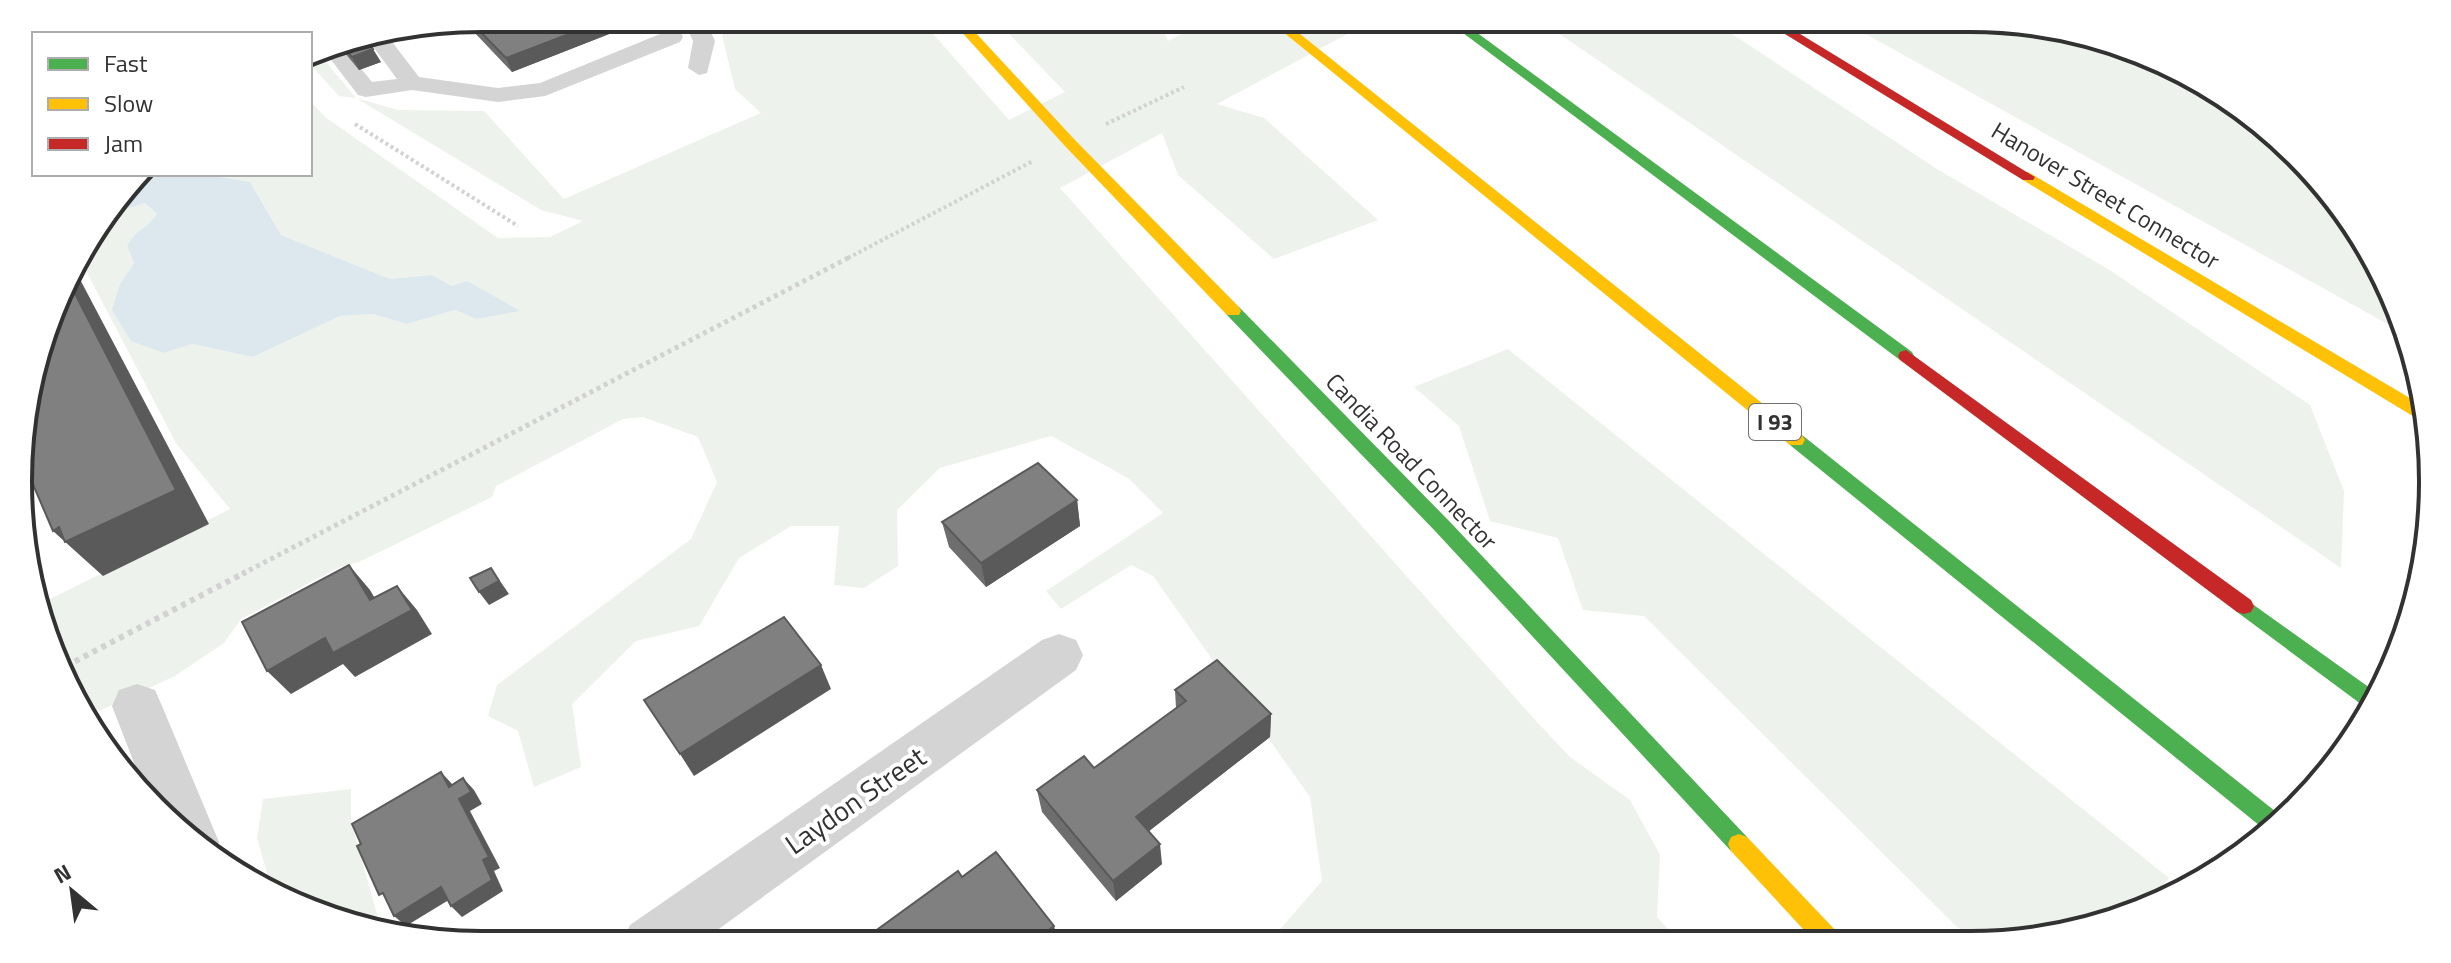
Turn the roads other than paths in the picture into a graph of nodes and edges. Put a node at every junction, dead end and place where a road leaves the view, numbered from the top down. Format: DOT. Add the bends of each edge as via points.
graph roads {
  1 [pos="670,32"];
  2 [pos="700,32"];
  3 [pos="968,32"];
  4 [pos="1289,32"];
  5 [pos="1468,32"];
  6 [pos="1788,32"];
  7 [pos="382,44"];
  8 [pos="339,55"];
  9 [pos="699,68"];
  10 [pos="412,83"];
  11 [pos="2412,408"];
  12 [pos="1059,655"];
  13 [pos="2365,696"];
  14 [pos="137,706"];
  15 [pos="181,815"];
  16 [pos="2267,818"];
  17 [pos="670,931"];
  18 [pos="1821,931"];
  1 -- 10 [label="lane" via="672,37 545,89 498,95"];
  2 -- 9 [label="lane" via="704,41"];
  3 -- 18 [label="main road, Candia Road Connector" via="1443,527"];
  4 -- 16 [label="main road, I 93"];
  5 -- 13 [label="main road"];
  6 -- 11 [label="main road, Hanover Street Connector"];
  7 -- 10 [label="lane"];
  8 -- 10 [label="lane" via="366,90"];
  12 -- 17 [label="street, Laydon Street"];
  14 -- 15 [label="street"];
}
